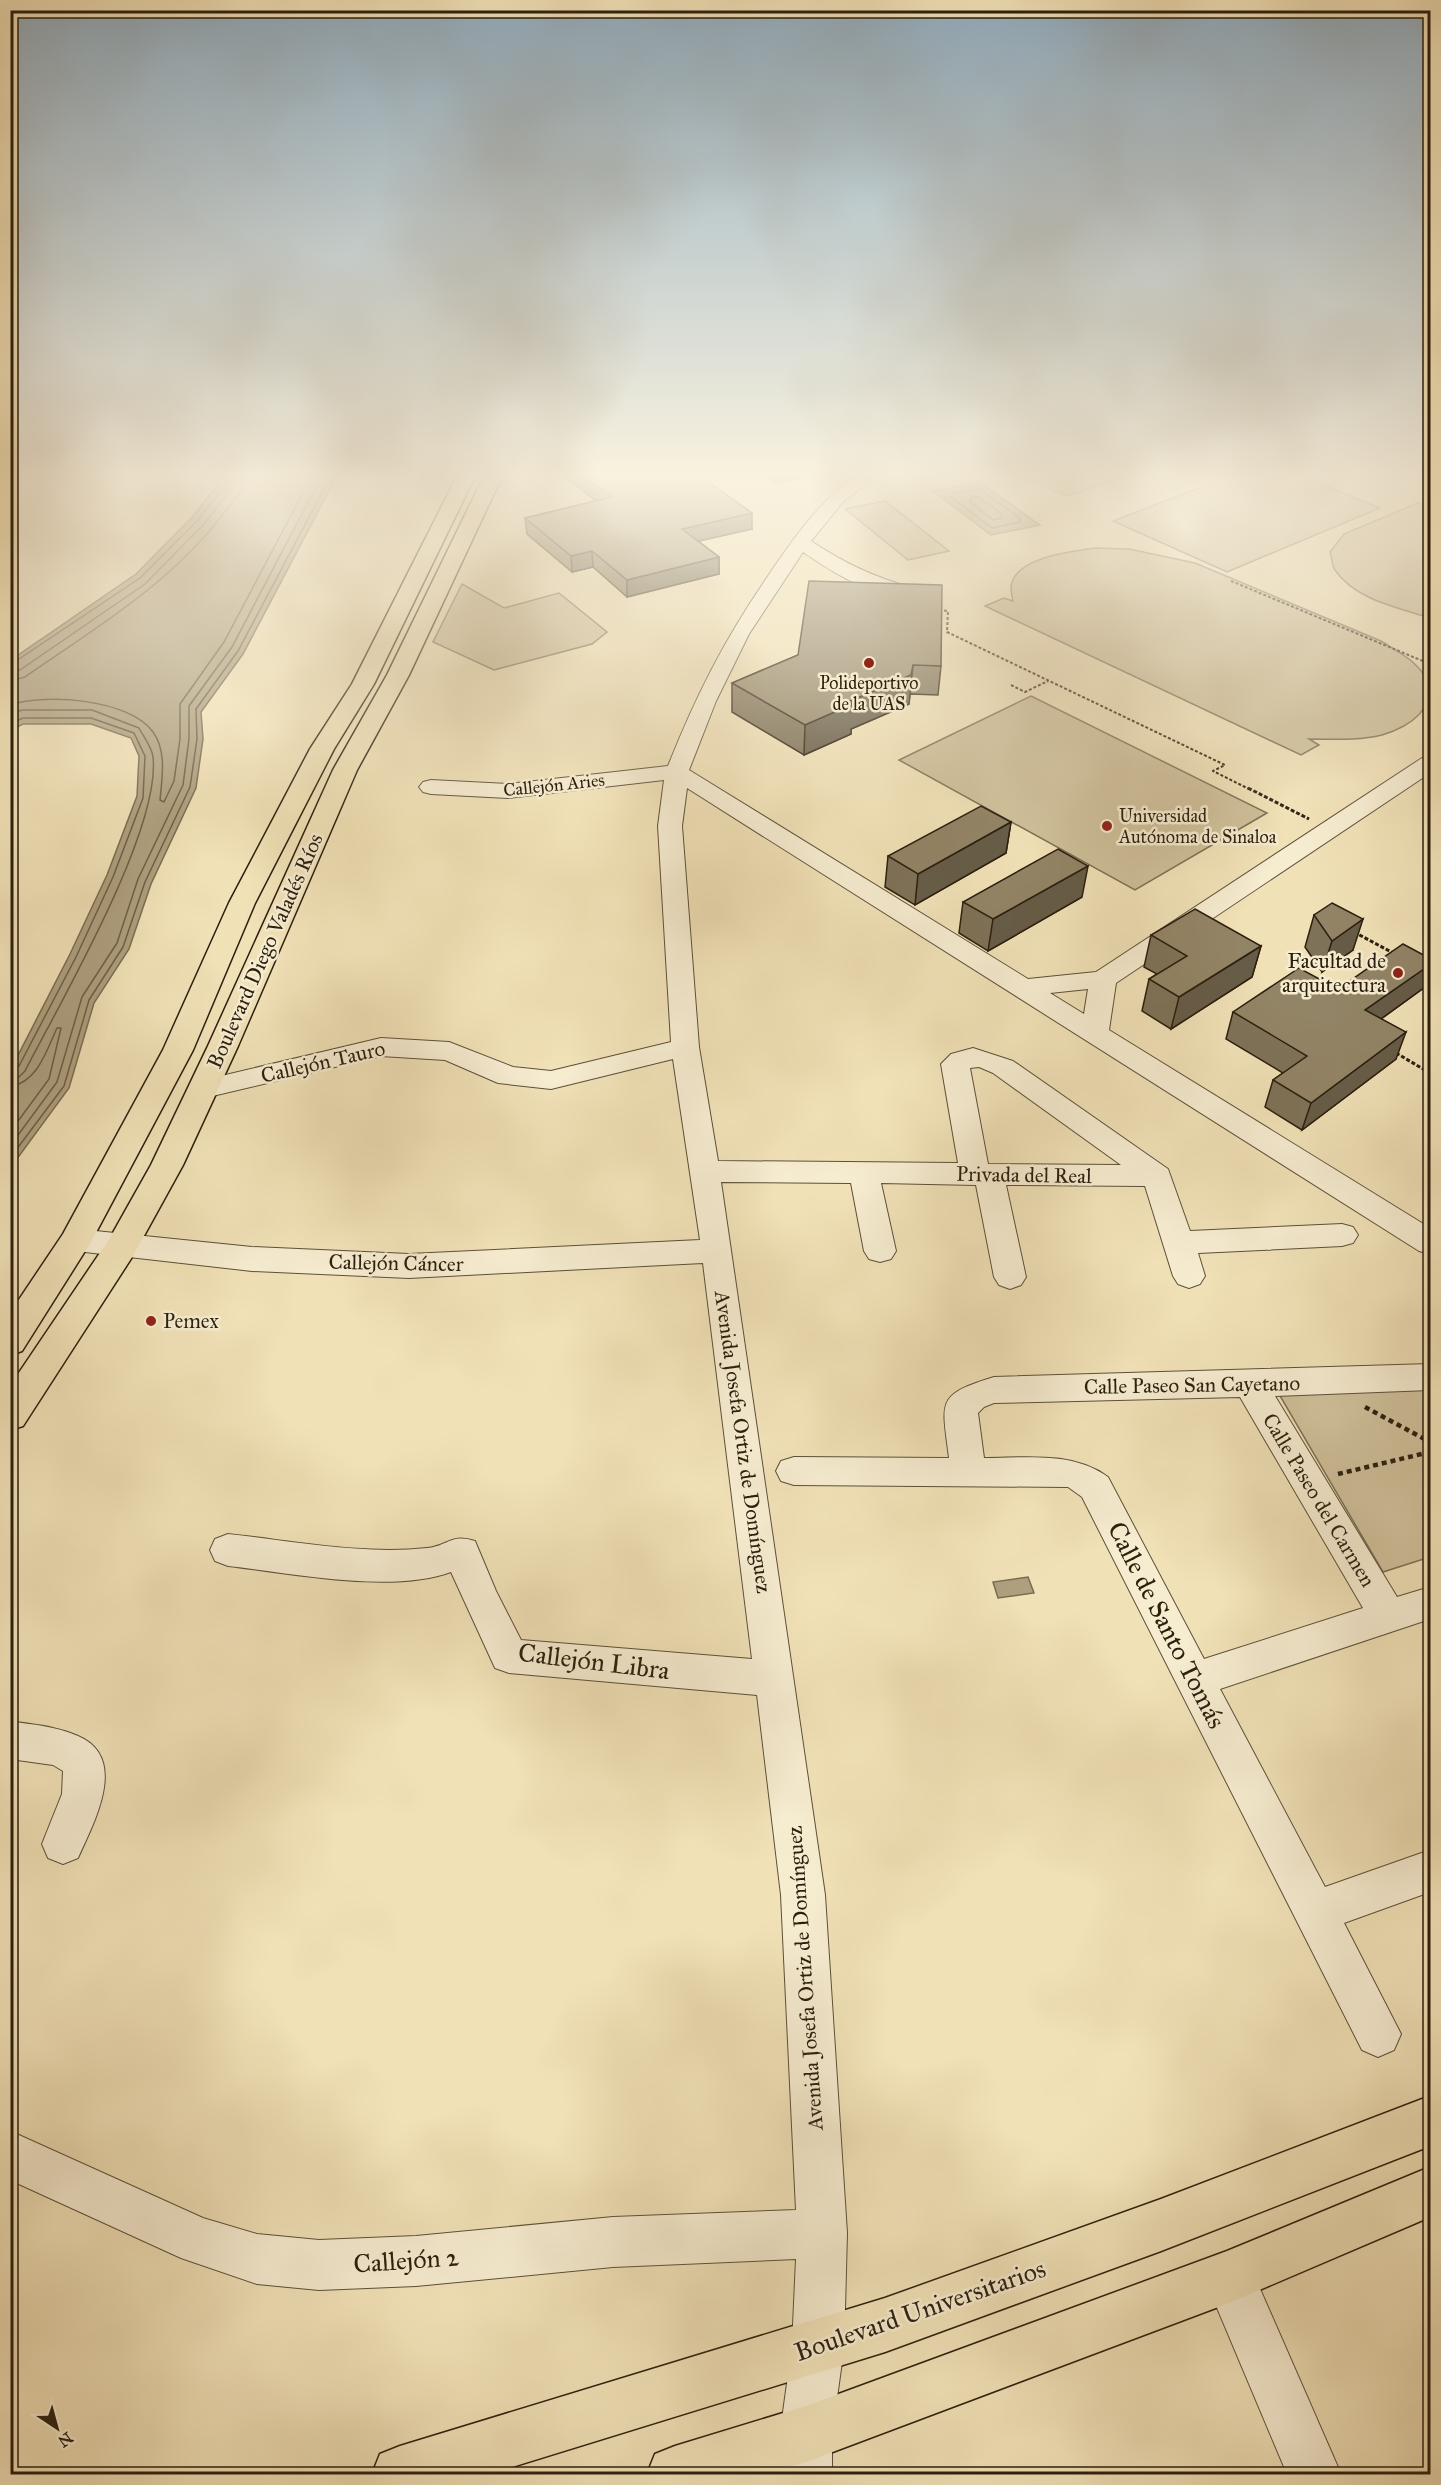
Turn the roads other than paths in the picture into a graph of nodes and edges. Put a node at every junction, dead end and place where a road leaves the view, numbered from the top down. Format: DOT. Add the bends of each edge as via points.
graph roads {
  1 [pos="410,588"];
  2 [pos="438,588"];
  3 [pos="770,588"];
  4 [pos="883,588"];
  5 [pos="908,592"];
  6 [pos="1431,763"];
  7 [pos="677,772"];
  8 [pos="431,787"];
  9 [pos="1103,979"];
  10 [pos="1021,988"];
  11 [pos="1095,1033"];
  12 [pos="685,1047"];
  13 [pos="204,1089"];
  14 [pos="703,1171"];
  15 [pos="864,1173"];
  16 [pos="982,1175"];
  17 [pos="1157,1176"];
  18 [pos="1342,1235"];
  19 [pos="76,1240"];
  20 [pos="1180,1243"];
  21 [pos="1431,1243"];
  22 [pos="122,1246"];
  23 [pos="717,1251"];
  24 [pos="880,1251"];
  25 [pos="1189,1275"];
  26 [pos="1010,1277"];
  27 [pos="10,1342"];
  28 [pos="1431,1377"];
  29 [pos="1250,1384"];
  30 [pos="10,1416"];
  31 [pos="795,1471"];
  32 [pos="969,1474"];
  33 [pos="228,1550"];
  34 [pos="1431,1602"];
  35 [pos="1388,1616"];
  36 [pos="775,1679"];
  37 [pos="1196,1679"];
  38 [pos="10,1740"];
  39 [pos="63,1844"];
  40 [pos="1431,1871"];
  41 [pos="1314,1913"];
  42 [pos="1378,2034"];
  43 [pos="1431,2121"];
  44 [pos="10,2155"];
  45 [pos="1431,2192"];
  46 [pos="822,2233"];
  47 [pos="1229,2277"];
  48 [pos="818,2347"];
  49 [pos="805,2454"];
  50 [pos="400,2475"];
  51 [pos="675,2475"];
  52 [pos="1314,2475"];
  1 -- 19 [label="main road, Boulevard Diego Valadés Ríos" via="363,684 292,804 242,903 178,1050"];
  2 -- 13 [label="main road, Boulevard Diego Valadés Ríos" via="398,675 345,770"];
  3 -- 7 [label="street, Avenida Josefa Ortiz de Domínguez" via="739,634 705,701"];
  4 -- 5 [label="street"];
  6 -- 9 [label="street"];
  7 -- 8 [label="street, Callejón Aries" via="508,791"];
  7 -- 10 [label="street"];
  7 -- 12 [label="street, Avenida Josefa Ortiz de Domínguez" via="670,826"];
  9 -- 10 [label="street"];
  9 -- 11 [label="street"];
  10 -- 11 [label="street"];
  11 -- 21 [label="street"];
  12 -- 13 [label="street, Callejón Tauro" via="551,1080 508,1076 449,1051 381,1047"];
  12 -- 14 [label="street, Avenida Josefa Ortiz de Domínguez"];
  13 -- 22 [label="main road, Boulevard Diego Valadés Ríos"];
  14 -- 15 [label="street, Privada del Real"];
  14 -- 23 [label="street, Avenida Josefa Ortiz de Domínguez"];
  15 -- 16 [label="street, Privada del Real"];
  15 -- 24 [label="street"];
  16 -- 17 [label="street, Privada del Real"];
  16 -- 17 [label="street, Privada del Real" via="956,1064 978,1057 1003,1067"];
  16 -- 26 [label="street"];
  17 -- 20 [label="street"];
  18 -- 20 [label="street"];
  19 -- 22 [label="street, Callejón Cáncer"];
  19 -- 27 [label="main road, Boulevard Diego Valadés Ríos"];
  20 -- 25 [label="street"];
  22 -- 23 [label="street, Callejón Cáncer" via="252,1259 409,1266"];
  22 -- 30 [label="main road, Boulevard Diego Valadés Ríos"];
  23 -- 36 [label="street, Avenida Josefa Ortiz de Domínguez"];
  28 -- 29 [label="street, Calle Paseo San Cayetano"];
  29 -- 32 [label="street, Calle Paseo San Cayetano" via="994,1390 972,1397 960,1410"];
  29 -- 35 [label="street, Calle Paseo del Carmen"];
  31 -- 32 [label="street, Calle de Santo Tomás"];
  32 -- 37 [label="street, Calle de Santo Tomás" via="1068,1473 1095,1487"];
  33 -- 36 [label="street, Callejón Libra" via="357,1564 429,1564 462,1552 509,1656"];
  34 -- 35 [label="street"];
  35 -- 37 [label="street"];
  36 -- 46 [label="street, Avenida Josefa Ortiz de Domínguez" via="803,1894"];
  37 -- 41 [label="street, Calle de Santo Tomás"];
  38 -- 39 [label="street" via="67,1750 79,1760 84,1771 84,1796"];
  40 -- 41 [label="street"];
  41 -- 42 [label="street, Calle de Santo Tomás"];
  43 -- 48 [label="main road, Boulevard Universitarios" via="1161,2225"];
  44 -- 46 [label="street, Callejón 2" via="198,2241 257,2259 288,2262 320,2265 416,2261 613,2242"];
  45 -- 47 [label="main road"];
  46 -- 48 [label="street, Avenida Josefa Ortiz de Domínguez"];
  47 -- 49 [label="main road"];
  47 -- 52 [label="street"];
  48 -- 49 [label="street, Avenida Josefa Ortiz de Domínguez"];
  48 -- 50 [label="main road, Boulevard Universitarios"];
  49 -- 51 [label="main road"];
}
